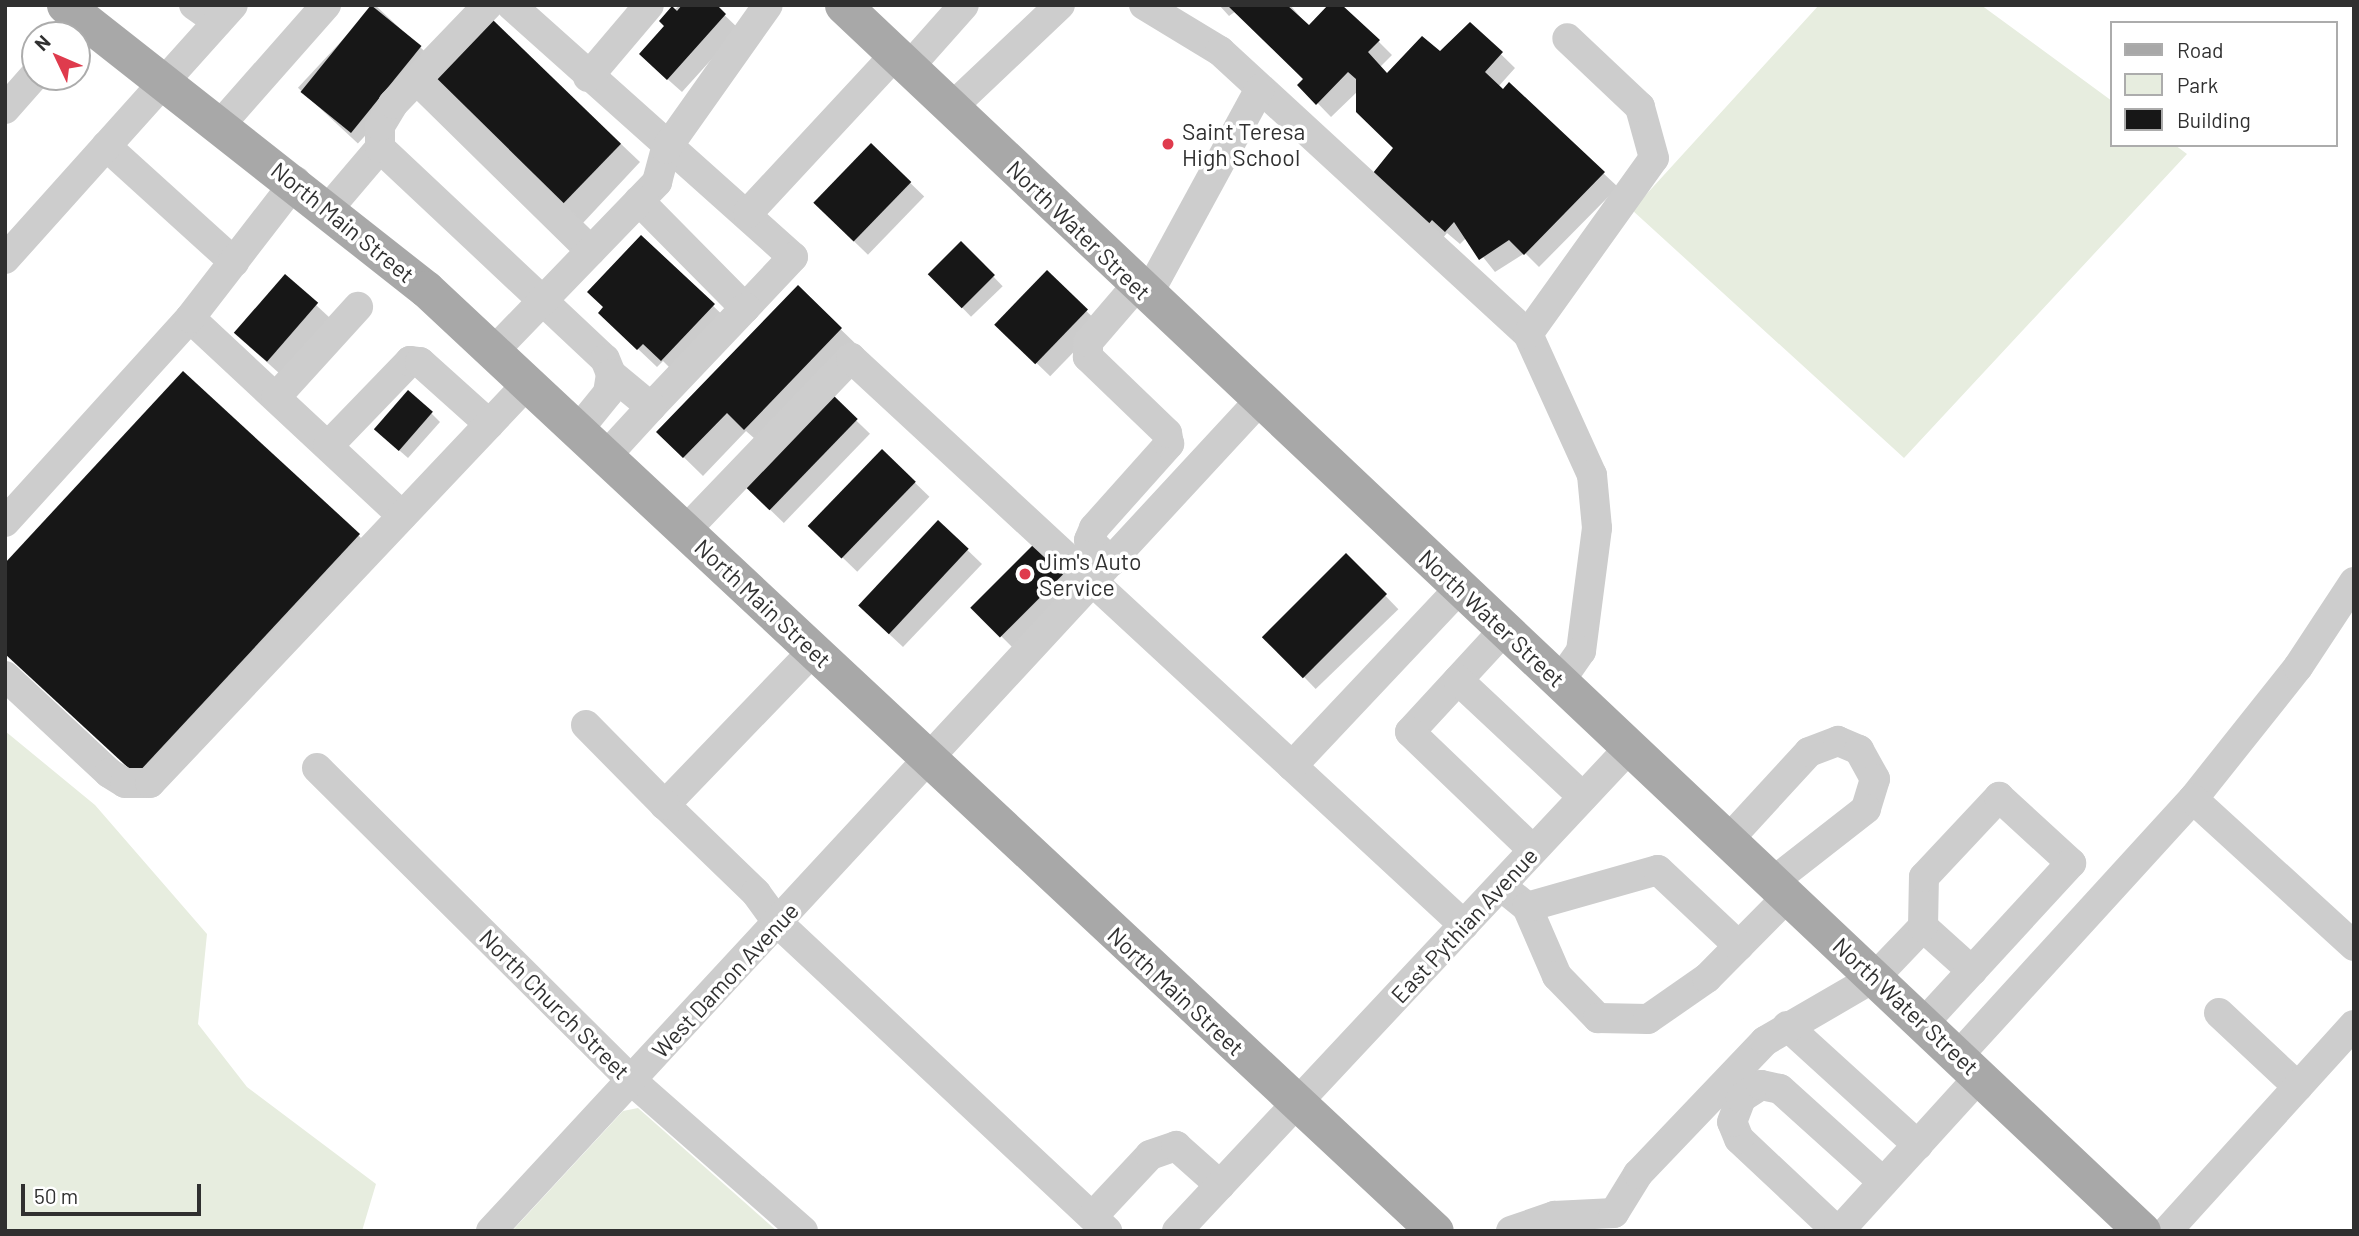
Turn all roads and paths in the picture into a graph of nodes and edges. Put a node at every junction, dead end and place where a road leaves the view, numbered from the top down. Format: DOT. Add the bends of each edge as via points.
graph roads {
  1 [pos="326,5"];
  2 [pos="488,5"];
  3 [pos="511,5"];
  4 [pos="649,5"];
  5 [pos="768,5"];
  6 [pos="843,5"];
  7 [pos="964,5"];
  8 [pos="1060,5"];
  9 [pos="1144,5"];
  10 [pos="215,11"];
  11 [pos="72,20"];
  12 [pos="1567,38"];
  13 [pos="901,61"];
  14 [pos="588,77"];
  15 [pos="165,79"];
  16 [pos="416,79"];
  17 [pos="1260,89"];
  18 [pos="21,91"];
  19 [pos="951,108"];
  20 [pos="5,109"];
  21 [pos="221,124"];
  22 [pos="106,146"];
  23 [pos="380,148"];
  24 [pos="666,149"];
  25 [pos="296,181"];
  26 [pos="639,201"];
  27 [pos="329,208"];
  28 [pos="748,213"];
  29 [pos="591,251"];
  30 [pos="5,259"];
  31 [pos="234,262"];
  32 [pos="1142,290"];
  33 [pos="546,298"];
  34 [pos="358,307"];
  35 [pos="745,308"];
  36 [pos="190,317"];
  37 [pos="1528,334"];
  38 [pos="494,351"];
  39 [pos="611,374"];
  40 [pos="528,383"];
  41 [pos="276,397"];
  42 [pos="1258,401"];
  43 [pos="650,407"];
  44 [pos="489,424"];
  45 [pos="578,430"];
  46 [pos="328,446"];
  47 [pos="606,456"];
  48 [pos="402,516"];
  49 [pos="5,522"];
  50 [pos="685,531"];
  51 [pos="1102,572"];
  52 [pos="2354,582"];
  53 [pos="1460,588"];
  54 [pos="1505,629"];
  55 [pos="813,651"];
  56 [pos="5,676"];
  57 [pos="1458,680"];
  58 [pos="1560,681"];
  59 [pos="586,725"];
  60 [pos="1631,746"];
  61 [pos="930,760"];
  62 [pos="1292,766"];
  63 [pos="317,768"];
  64 [pos="1583,797"];
  65 [pos="2193,799"];
  66 [pos="665,804"];
  67 [pos="1729,839"];
  68 [pos="1533,850"];
  69 [pos="1501,886"];
  70 [pos="1782,888"];
  71 [pos="1527,907"];
  72 [pos="778,923"];
  73 [pos="1464,925"];
  74 [pos="1923,927"];
  75 [pos="1739,946"];
  76 [pos="2354,946"];
  77 [pos="1972,971"];
  78 [pos="1875,977"];
  79 [pos="2219,1013"];
  80 [pos="1924,1023"];
  81 [pos="2354,1024"];
  82 [pos="1787,1026"];
  83 [pos="1970,1066"];
  84 [pos="631,1080"];
  85 [pos="2298,1087"];
  86 [pos="1733,1090"];
  87 [pos="1297,1104"];
  88 [pos="1918,1145"];
  89 [pos="1883,1182"];
  90 [pos="1220,1185"];
  91 [pos="1100,1223"];
  92 [pos="491,1231"];
  93 [pos="803,1231"];
  94 [pos="1177,1231"];
  95 [pos="1435,1231"];
  96 [pos="1511,1231"];
  97 [pos="1838,1231"];
  98 [pos="2142,1231"];
  99 [pos="2167,1231"];
  1 -- 21 [label="street"];
  2 -- 16 [label="street"];
  3 -- 14 [label="street"];
  4 -- 14 [label="street"];
  5 -- 24 [label="street"];
  6 -- 13 [label="main road, North Water Street"];
  7 -- 13 [label="street"];
  8 -- 19 [label="street"];
  9 -- 17 [label="street" via="1220,51"];
  10 -- 15 [label="street"];
  11 -- 15 [label="main road, North Main Street"];
  12 -- 37 [label="street" via="1640,107 1654,158"];
  13 -- 19 [label="main road, North Water Street"];
  13 -- 28 [label="street"];
  14 -- 24 [label="street"];
  15 -- 21 [label="main road, North Main Street"];
  15 -- 22 [label="street"];
  16 -- 23 [label="street" via="380,125"];
  16 -- 29 [label="street"];
  17 -- 32 [label="street"];
  17 -- 37 [label="street"];
  18 -- 20 [label="street"];
  19 -- 32 [label="main road, North Water Street"];
  21 -- 25 [label="main road, North Main Street"];
  22 -- 30 [label="street"];
  22 -- 31 [label="street"];
  23 -- 27 [label="street"];
  23 -- 33 [label="street"];
  24 -- 26 [label="street" via="657,182"];
  24 -- 28 [label="street"];
  25 -- 27 [label="main road, North Main Street"];
  25 -- 31 [label="street"];
  26 -- 29 [label="street"];
  26 -- 35 [label="street"];
  27 -- 38 [label="main road, North Main Street"];
  28 -- 35 [label="street" via="793,257"];
  29 -- 33 [label="street"];
  31 -- 36 [label="street"];
  32 -- 42 [label="main road, North Water Street"];
  32 -- 51 [label="street" via="1088,342 1088,357 1167,433 1169,444 1094,528 1089,540"];
  33 -- 38 [label="street"];
  33 -- 39 [label="street"];
  34 -- 41 [label="street"];
  35 -- 43 [label="street"];
  36 -- 41 [label="street"];
  36 -- 49 [label="street"];
  37 -- 58 [label="street" via="1592,475 1596,514 1581,650"];
  38 -- 40 [label="main road, North Main Street"];
  39 -- 43 [label="street"];
  39 -- 45 [label="street" via="608,393"];
  40 -- 44 [label="street"];
  40 -- 45 [label="main road, North Main Street"];
  41 -- 46 [label="street"];
  42 -- 51 [label="street, West Damon Avenue"];
  42 -- 53 [label="main road, North Water Street"];
  43 -- 47 [label="street"];
  44 -- 46 [label="street" via="420,362 400,368"];
  44 -- 48 [label="street"];
  45 -- 47 [label="main road, North Main Street"];
  46 -- 48 [label="street"];
  47 -- 50 [label="main road, North Main Street"];
  48 -- 56 [label="street" via="150,783 125,783 109,773"];
  50 -- 51 [label="street" via="851,358"];
  50 -- 55 [label="main road, North Main Street"];
  51 -- 61 [label="street, West Damon Avenue"];
  51 -- 62 [label="street"];
  52 -- 65 [label="street" via="2298,667"];
  53 -- 54 [label="main road, North Water Street"];
  53 -- 62 [label="street"];
  54 -- 57 [label="street"];
  54 -- 58 [label="main road, North Water Street"];
  55 -- 61 [label="main road, North Main Street"];
  55 -- 66 [label="street"];
  57 -- 64 [label="street"];
  57 -- 68 [label="street" via="1410,732"];
  58 -- 60 [label="main road, North Water Street"];
  59 -- 66 [label="street"];
  60 -- 64 [label="street, East Pythian Avenue"];
  60 -- 67 [label="main road, North Water Street"];
  61 -- 72 [label="street, West Damon Avenue"];
  61 -- 87 [label="main road, North Main Street"];
  62 -- 73 [label="street"];
  63 -- 84 [label="street, North Church Street"];
  64 -- 68 [label="street, East Pythian Avenue"];
  65 -- 76 [label="street"];
  65 -- 83 [label="street"];
  66 -- 72 [label="street" via="756,893"];
  67 -- 70 [label="main road, North Water Street"];
  67 -- 70 [label="street" via="1809,752 1838,741 1859,750 1875,779 1866,809"];
  68 -- 69 [label="street, East Pythian Avenue"];
  69 -- 71 [label="street"];
  69 -- 73 [label="street, East Pythian Avenue"];
  70 -- 75 [label="street"];
  70 -- 78 [label="main road, North Water Street"];
  71 -- 75 [label="street" via="1658,870"];
  71 -- 75 [label="street" via="1556,976 1598,1018 1648,1019"];
  72 -- 84 [label="street, West Damon Avenue"];
  72 -- 91 [label="street"];
  73 -- 87 [label="street, East Pythian Avenue"];
  74 -- 77 [label="street"];
  74 -- 77 [label="street" via="1924,877 1999,797 2071,863"];
  74 -- 78 [label="street"];
  77 -- 80 [label="street"];
  78 -- 80 [label="main road, North Water Street"];
  78 -- 82 [label="street"];
  79 -- 85 [label="street"];
  80 -- 83 [label="main road, North Water Street"];
  81 -- 85 [label="street"];
  82 -- 86 [label="street"];
  82 -- 88 [label="street"];
  83 -- 88 [label="street"];
  83 -- 98 [label="main road, North Water Street"];
  84 -- 92 [label="street, West Damon Avenue"];
  84 -- 93 [label="street, North Church Street"];
  85 -- 99 [label="street"];
  86 -- 89 [label="street" via="1761,1085 1780,1089"];
  86 -- 96 [label="street" via="1638,1174 1614,1213 1554,1216"];
  86 -- 97 [label="street" via="1732,1122 1740,1139"];
  87 -- 90 [label="street, East Pythian Avenue"];
  87 -- 95 [label="main road, North Main Street"];
  88 -- 89 [label="street"];
  89 -- 97 [label="street"];
  90 -- 91 [label="street" via="1176,1146 1150,1156"];
  90 -- 94 [label="street, East Pythian Avenue"];
}
